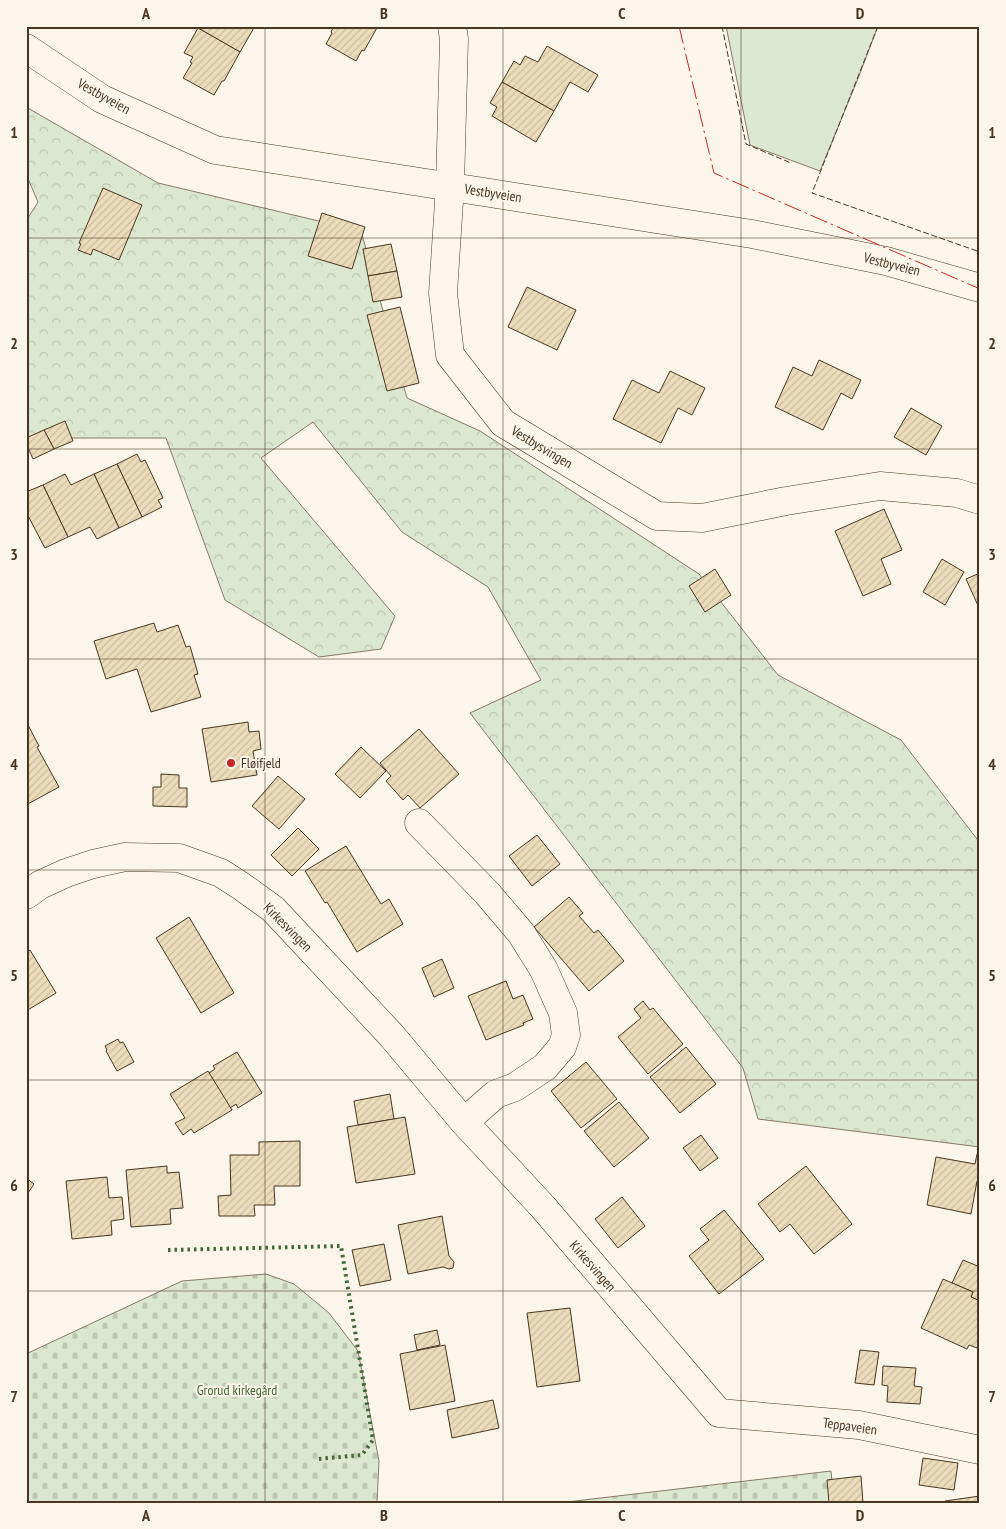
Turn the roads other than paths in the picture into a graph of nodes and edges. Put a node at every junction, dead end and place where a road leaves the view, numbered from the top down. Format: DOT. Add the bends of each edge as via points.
graph roads {
  1 [pos="452,26"];
  2 [pos="26,48"];
  3 [pos="450,186"];
  4 [pos="980,288"];
  5 [pos="980,500"];
  6 [pos="419,823"];
  7 [pos="26,895"];
  8 [pos="464,1122"];
  9 [pos="719,1412"];
  10 [pos="980,1450"];
  1 -- 3 [label="street, Vestbysvingen"];
  2 -- 3 [label="street, Vestbyveien" via="102,99 215,150"];
  3 -- 4 [label="street, Vestbyveien" via="752,234 886,261"];
  3 -- 5 [label="street, Vestbysvingen" via="443,293 450,355 503,423 657,516 702,518 880,486 956,493"];
  6 -- 8 [label="street" via="521,933 544,970 563,1013 566,1035 562,1047 545,1067 515,1087 496,1094"];
  7 -- 8 [label="street, Kirkesvingen" via="66,873 125,857 179,858 221,873 273,909 392,1036"];
  8 -- 9 [label="street, Kirkesvingen" via="543,1207"];
  9 -- 10 [label="street, Teppaveien" via="859,1425"];
}
